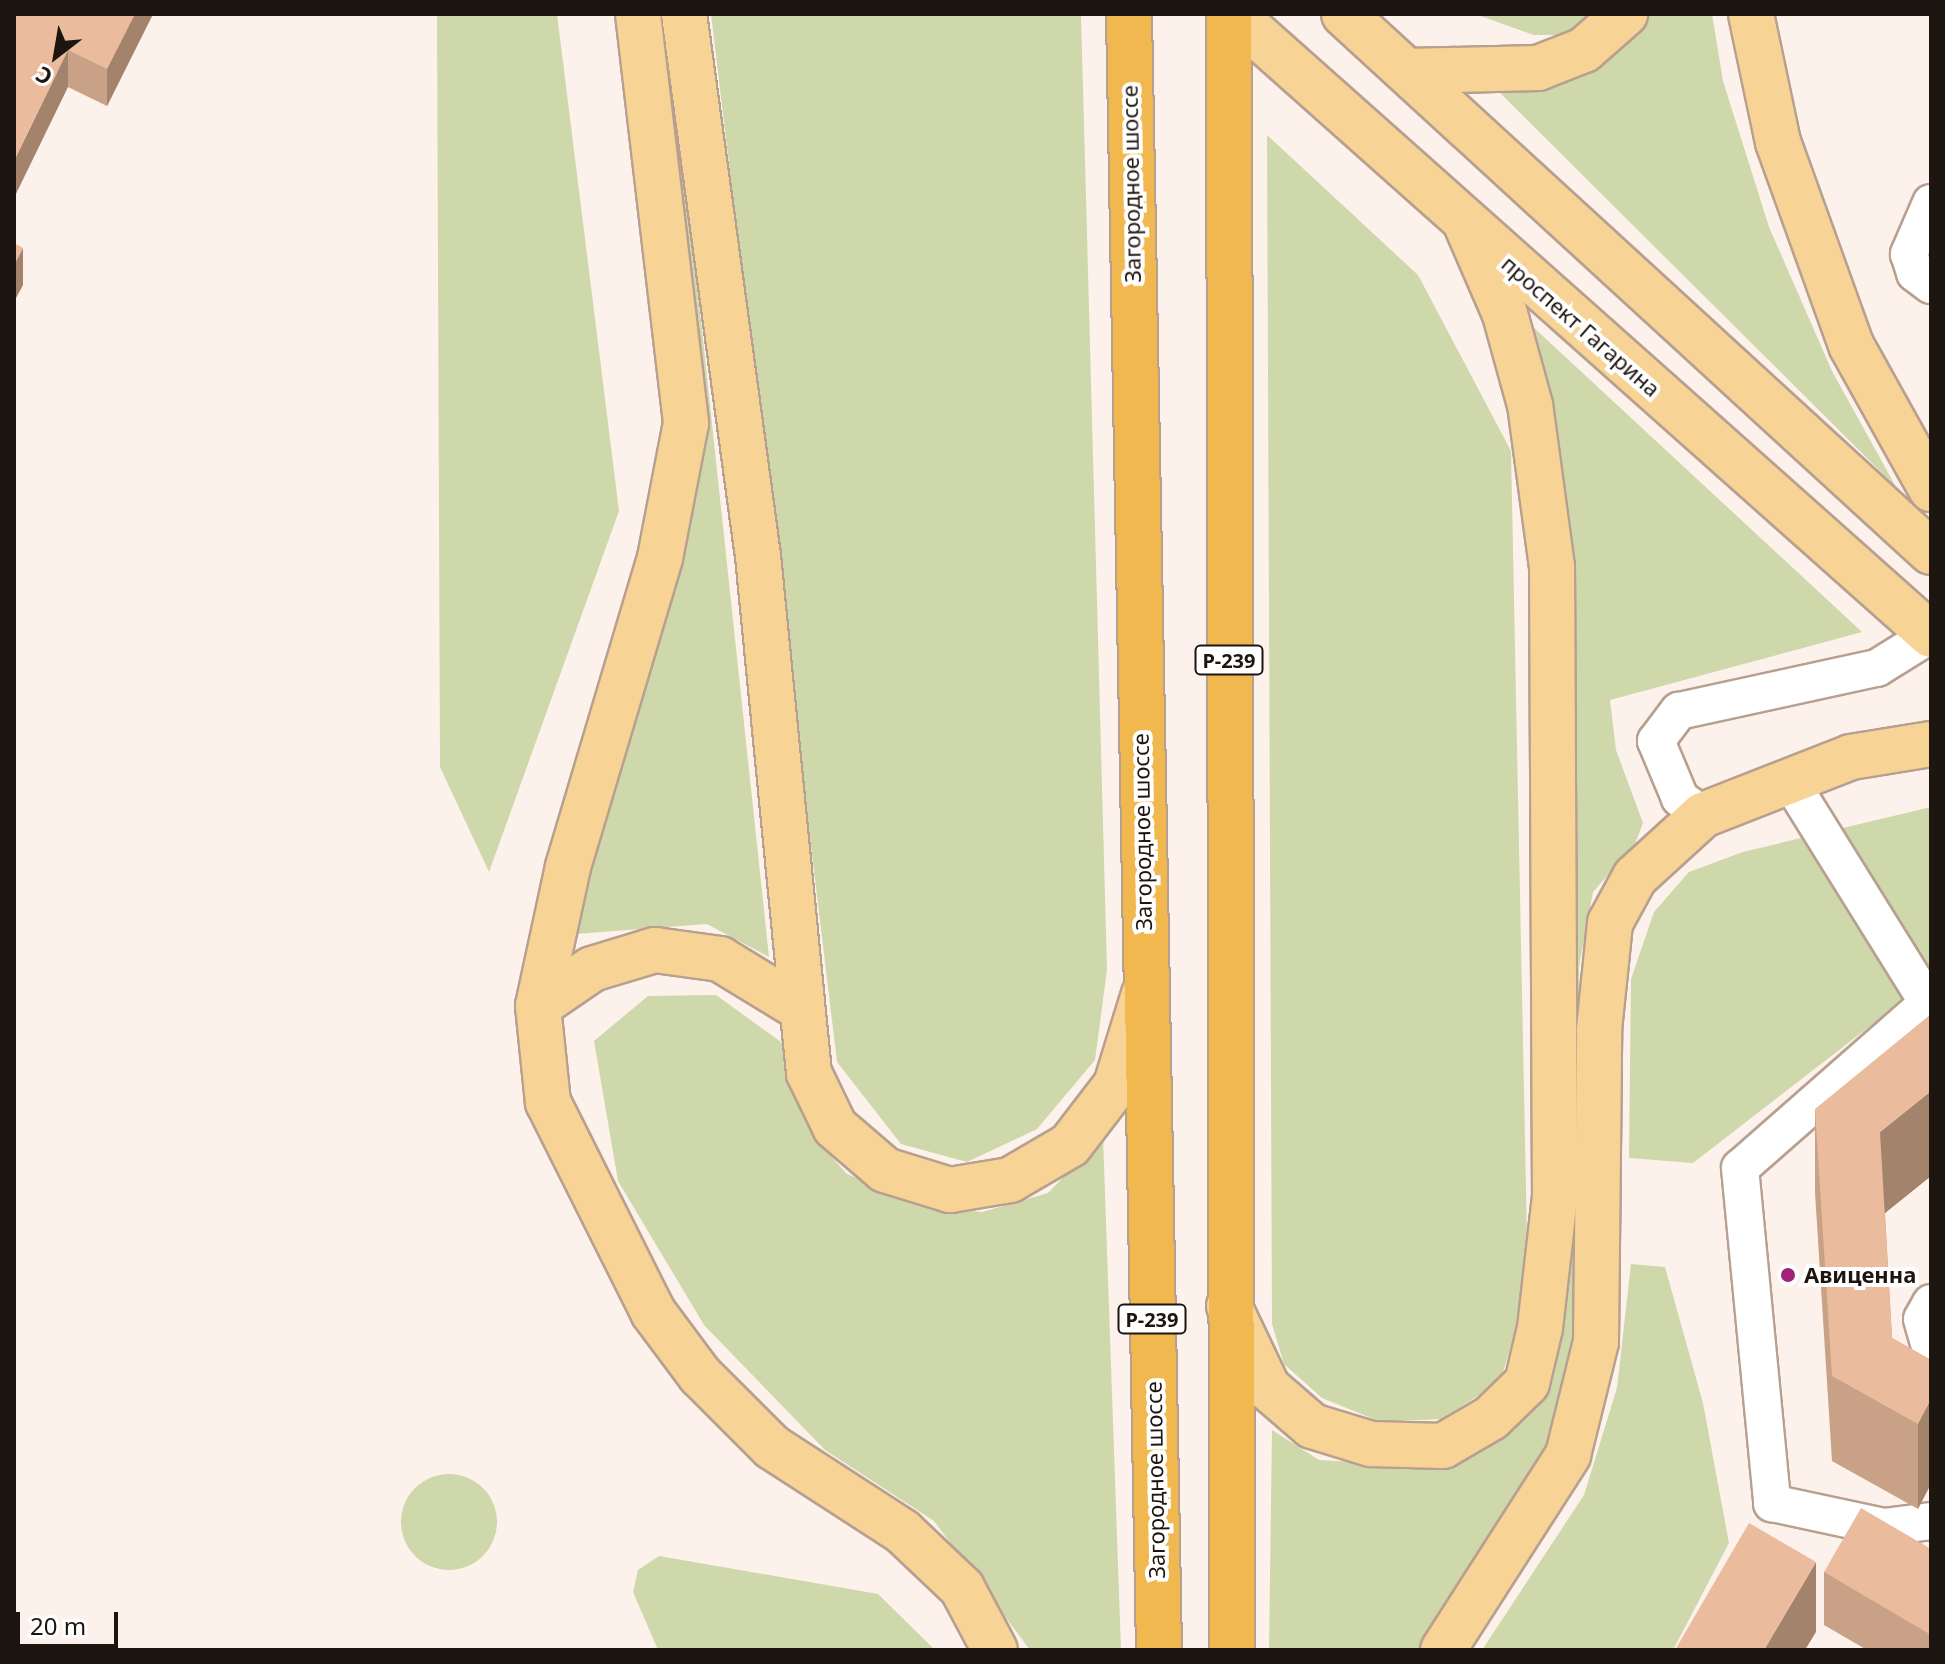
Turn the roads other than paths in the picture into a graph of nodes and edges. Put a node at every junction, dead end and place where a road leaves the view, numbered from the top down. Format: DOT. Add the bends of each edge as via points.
graph roads {
  1 [pos="638,14"];
  2 [pos="684,14"];
  3 [pos="1129,14"];
  4 [pos="1231,14"];
  5 [pos="1344,14"];
  6 [pos="1625,14"];
  7 [pos="1751,14"];
  8 [pos="1407,71"];
  9 [pos="1931,203"];
  10 [pos="1467,226"];
  11 [pos="1931,285"];
  12 [pos="1925,465"];
  13 [pos="1931,552"];
  14 [pos="1930,635"];
  15 [pos="1931,744"];
  16 [pos="1788,778"];
  17 [pos="1703,815"];
  18 [pos="1145,988"];
  19 [pos="1930,1004"];
  20 [pos="538,1006"];
  21 [pos="802,1009"];
  22 [pos="1931,1303"];
  23 [pos="1229,1306"];
  24 [pos="1931,1350"];
  25 [pos="1931,1521"];
  26 [pos="995,1650"];
  27 [pos="1159,1650"];
  28 [pos="1232,1650"];
  29 [pos="1443,1650"];
  1 -- 20 [label="main road" via="686,423 660,558 568,867"];
  2 -- 21 [label="main road" via="758,556"];
  3 -- 18 [label="highway, Загородное шоссе / Р-239"];
  4 -- 10 [label="main road, проспект Гагарина"];
  4 -- 23 [label="highway, Р-239"];
  5 -- 8 [label="main road"];
  6 -- 8 [label="main road" via="1584,50 1538,68"];
  7 -- 12 [label="main road" via="1778,142 1851,345"];
  8 -- 13 [label="main road"];
  9 -- 11 [label="lane" via="1909,254 1915,273"];
  10 -- 14 [label="main road, проспект Гагарина"];
  10 -- 23 [label="main road" via="1505,314 1530,405 1552,567 1555,1197 1540,1328 1527,1383 1491,1418 1443,1446 1371,1444 1312,1426 1268,1388"];
  14 -- 17 [label="lane" via="1877,668 1679,711 1656,741 1680,798"];
  15 -- 16 [label="main road" via="1851,757"];
  16 -- 17 [label="main road"];
  16 -- 19 [label="lane"];
  17 -- 29 [label="main road" via="1635,877 1610,923 1599,1030 1596,1342 1568,1455"];
  18 -- 21 [label="main road" via="1116,1085 1070,1145 1010,1180 950,1190 885,1170 835,1127 809,1073"];
  18 -- 27 [label="highway, Загородное шоссе / Р-239"];
  19 -- 25 [label="lane" via="1740,1168 1772,1503 1884,1527"];
  20 -- 21 [label="main road" via="592,969 655,950 720,959"];
  20 -- 26 [label="main road" via="548,1102 653,1312 700,1375 772,1447 902,1531 962,1588"];
  22 -- 24 [label="lane" via="1922,1319"];
  23 -- 28 [label="highway, Р-239"];
}
